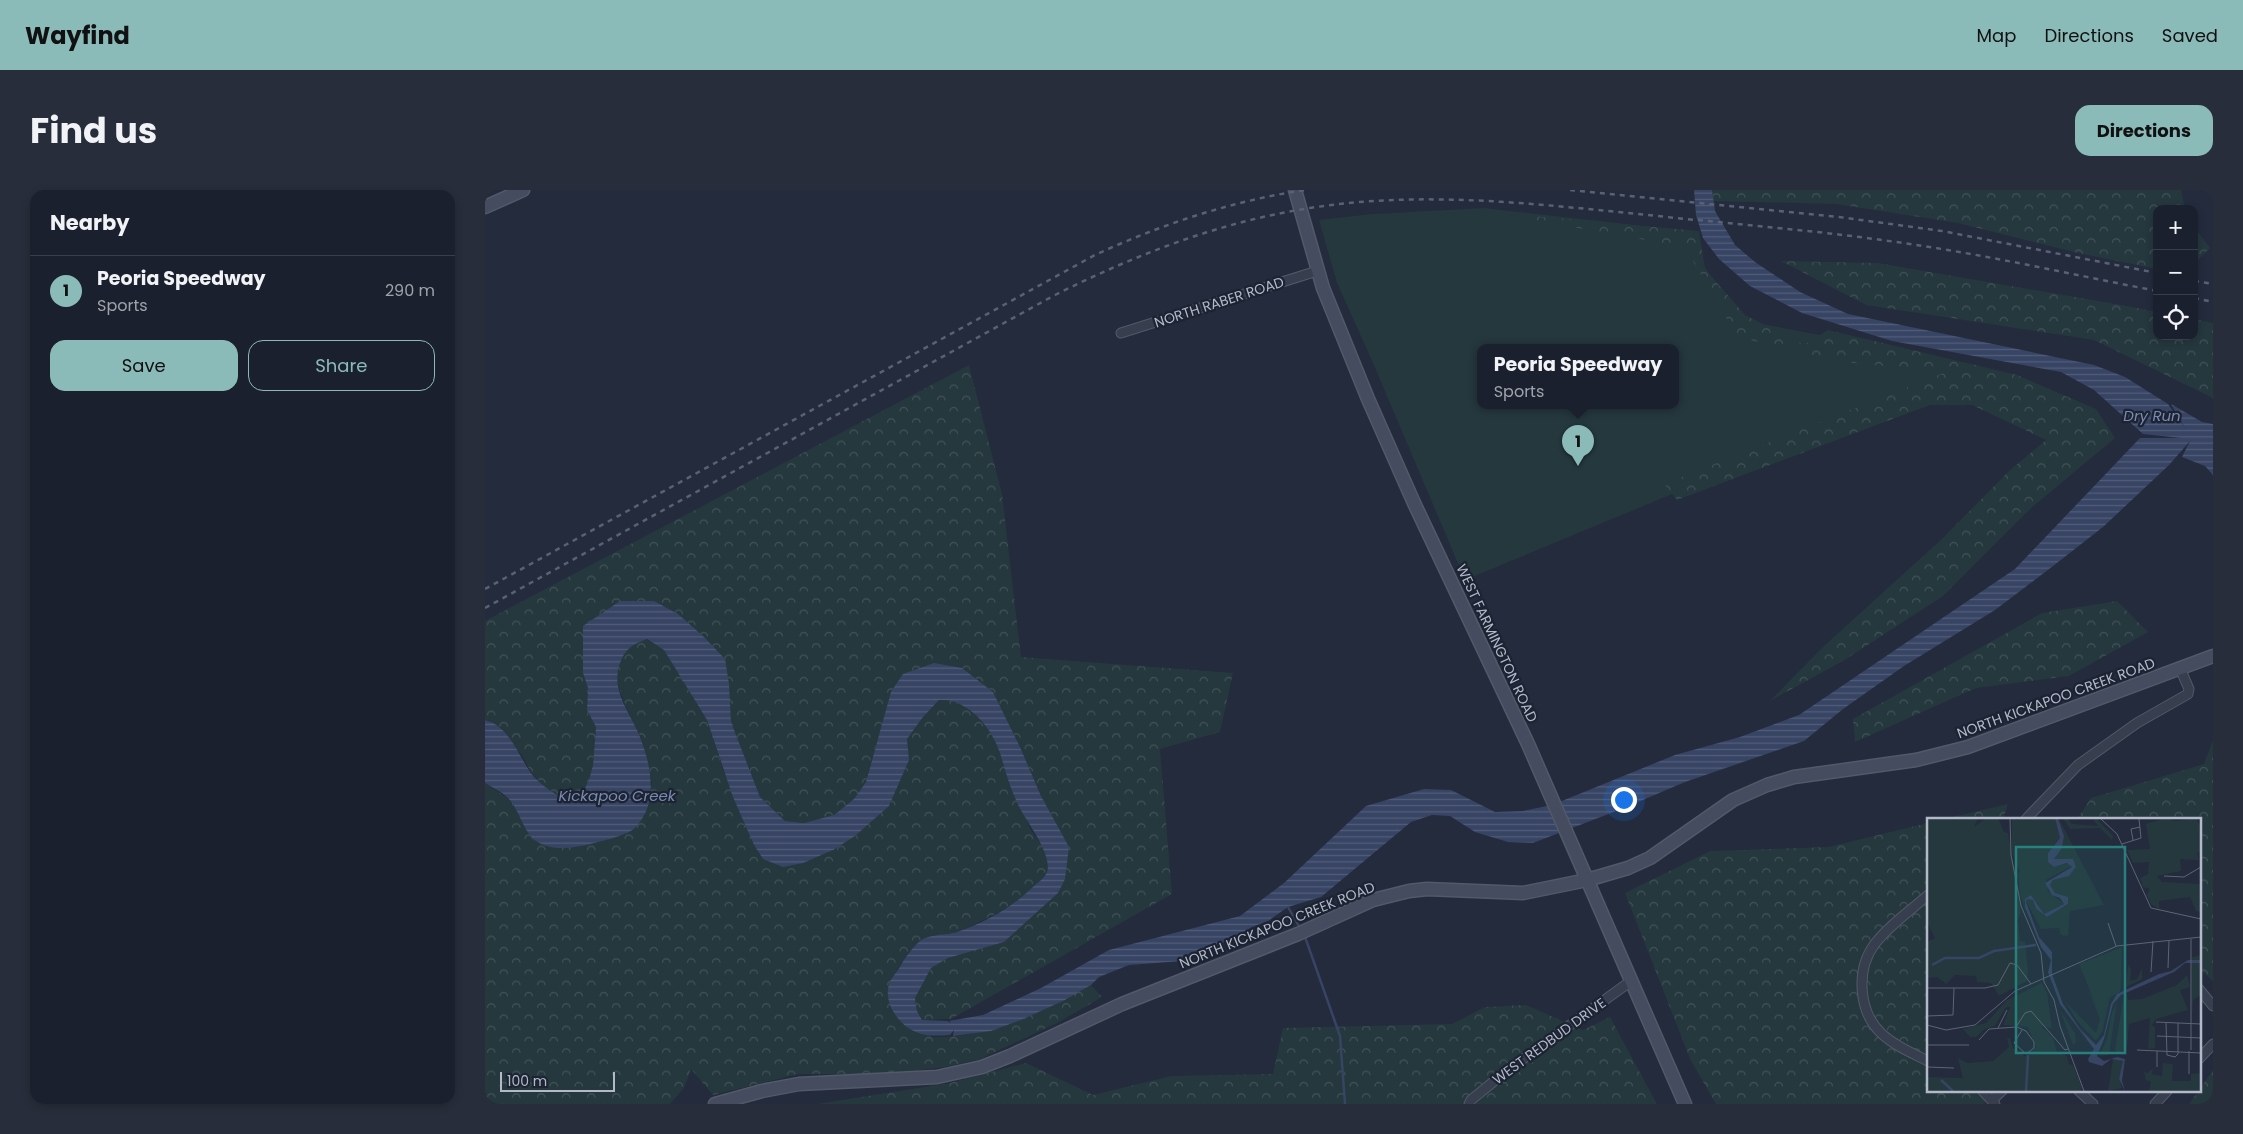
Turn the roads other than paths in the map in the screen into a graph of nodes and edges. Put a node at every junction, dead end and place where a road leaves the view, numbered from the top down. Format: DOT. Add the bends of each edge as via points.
graph roads {
  1 [pos="523,190"];
  2 [pos="1295,190"];
  3 [pos="485,207"];
  4 [pos="1317,271"];
  5 [pos="1121,334"];
  6 [pos="2213,656"];
  7 [pos="2180,668"];
  8 [pos="2027,818"];
  9 [pos="1587,880"];
  10 [pos="1927,896"];
  11 [pos="1631,981"];
  12 [pos="2201,991"];
  13 [pos="2213,1006"];
  14 [pos="2213,1044"];
  15 [pos="2201,1057"];
  16 [pos="1927,1061"];
  17 [pos="1984,1092"];
  18 [pos="2080,1092"];
  19 [pos="2167,1092"];
  20 [pos="1994,1102"];
  21 [pos="715,1104"];
  22 [pos="1469,1104"];
  23 [pos="1685,1104"];
  24 [pos="2093,1104"];
  25 [pos="2155,1104"];
  1 -- 3 [label="main road"];
  2 -- 4 [label="main road, WEST FARMINGTON ROAD"];
  4 -- 5 [label="street, NORTH RABER ROAD"];
  4 -- 9 [label="main road, WEST FARMINGTON ROAD" via="1396,463 1528,744"];
  6 -- 7 [label="main road, NORTH KICKAPOO CREEK ROAD"];
  7 -- 8 [label="street" via="2189,694 2137,723 2078,764"];
  7 -- 9 [label="main road, NORTH KICKAPOO CREEK ROAD" via="2009,734 1961,749 1917,760 1794,777 1767,785 1727,804 1645,860"];
  9 -- 11 [label="main road, WEST FARMINGTON ROAD"];
  9 -- 21 [label="main road, NORTH KICKAPOO CREEK ROAD" via="1523,893 1434,889 1373,900 1122,1004 982,1067 937,1077 799,1084"];
  10 -- 16 [label="street" via="1873,946 1862,980 1865,1005 1880,1032 1889,1041"];
  11 -- 22 [label="street, WEST REDBUD DRIVE" via="1509,1069"];
  11 -- 23 [label="main road, WEST FARMINGTON ROAD"];
  12 -- 13 [label="street"];
  14 -- 15 [label="street"];
  17 -- 20 [label="street"];
  18 -- 24 [label="street"];
  19 -- 25 [label="street"];
}
